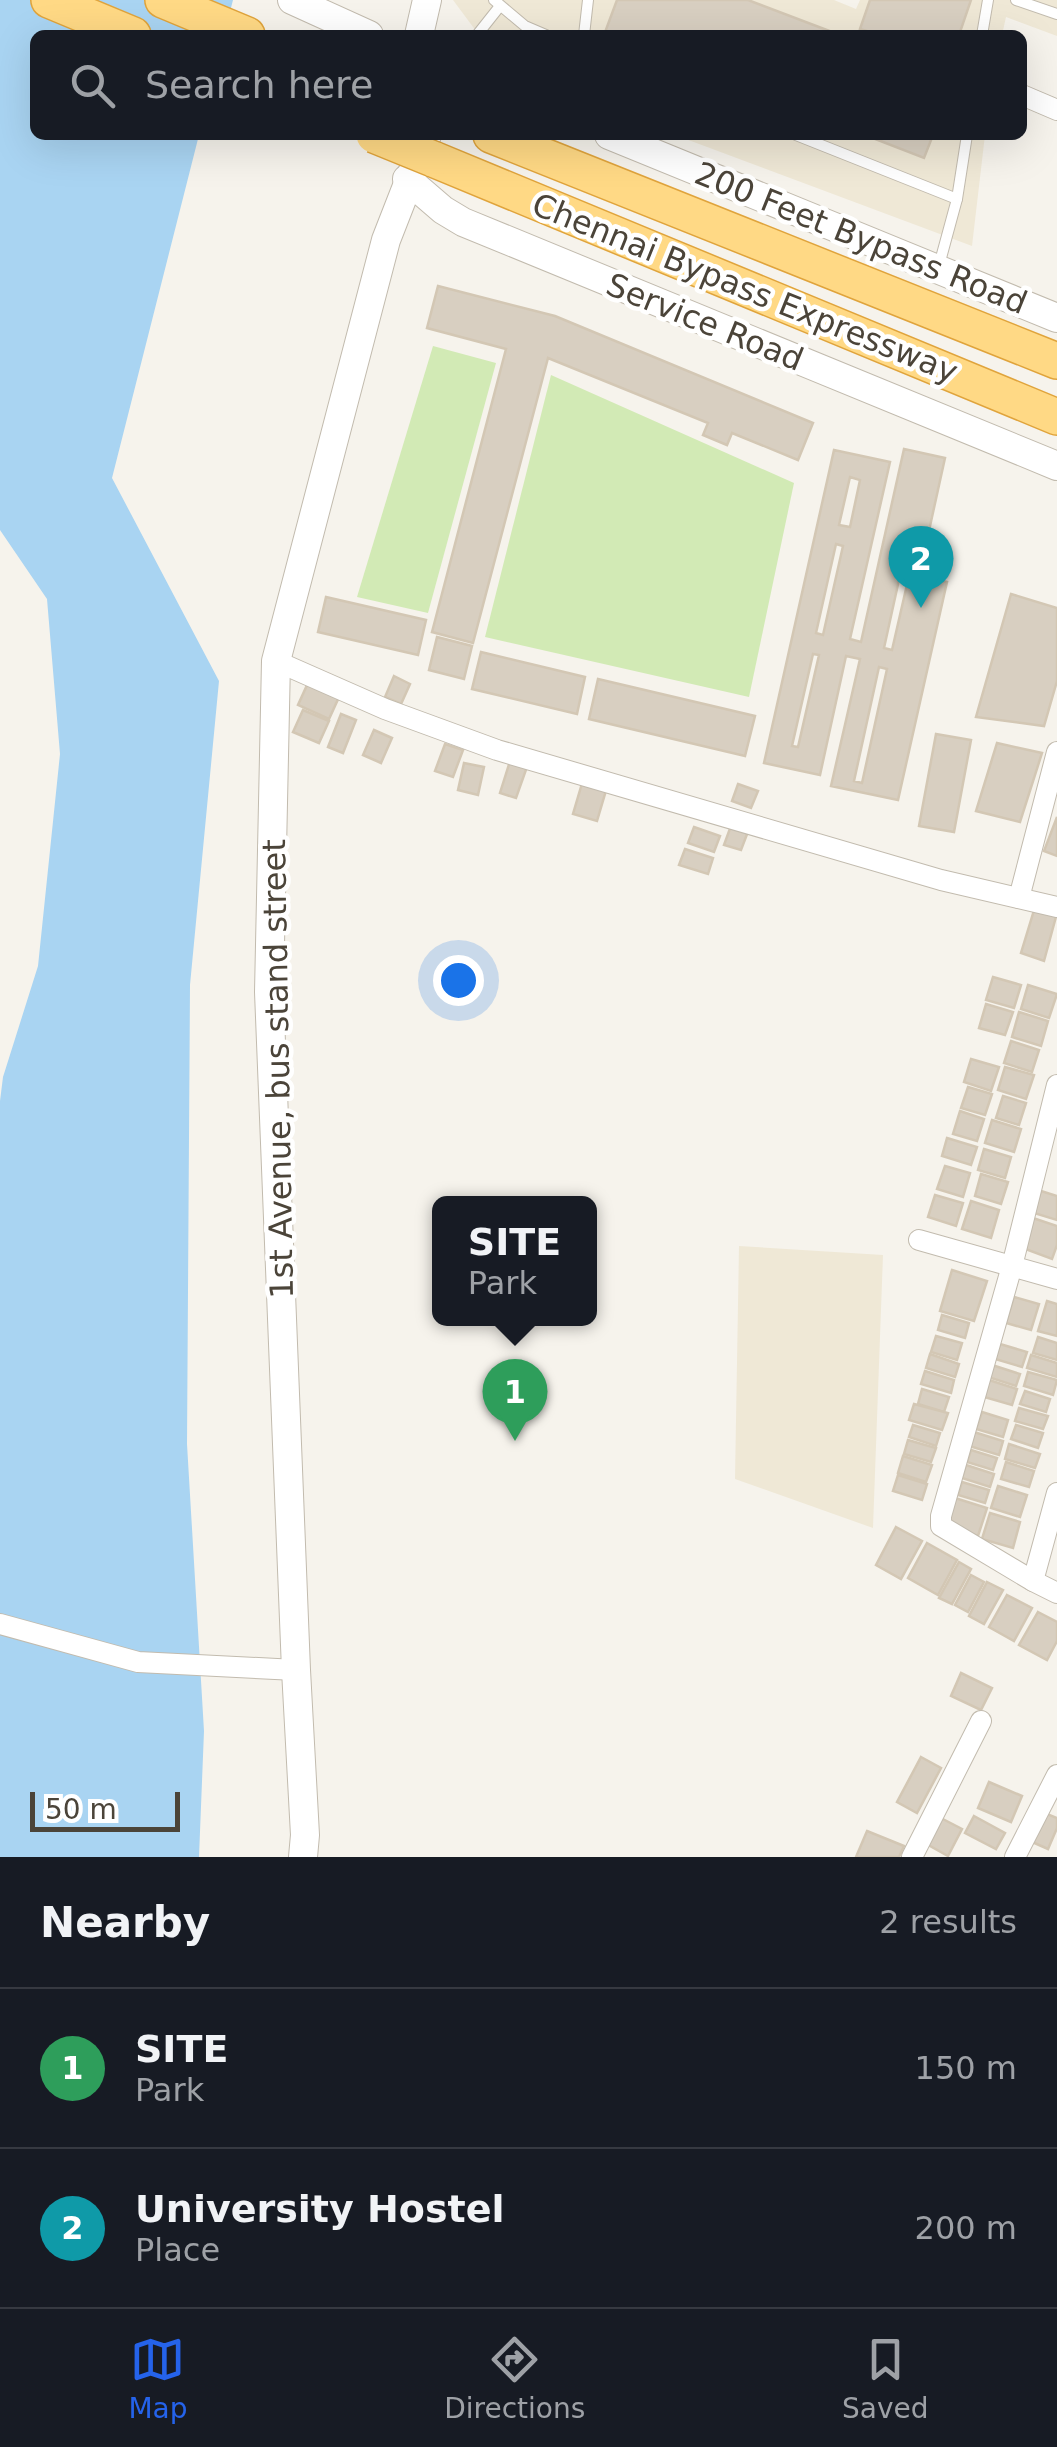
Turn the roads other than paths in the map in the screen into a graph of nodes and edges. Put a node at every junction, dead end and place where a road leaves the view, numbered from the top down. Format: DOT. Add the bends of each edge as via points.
graph roads {
  1 [pos="49,0"];
  2 [pos="162,0"];
  3 [pos="292,0"];
  4 [pos="427,0"];
  5 [pos="588,0"];
  6 [pos="988,0"];
  7 [pos="1016,0"];
  8 [pos="497,3"];
  9 [pos="1054,9"];
  10 [pos="121,30"];
  11 [pos="235,30"];
  12 [pos="359,30"];
  13 [pos="420,30"];
  14 [pos="480,30"];
  15 [pos="534,30"];
  16 [pos="585,30"];
  17 [pos="983,30"];
  18 [pos="1027,97"];
  19 [pos="1057,110"];
  20 [pos="384,140"];
  21 [pos="504,140"];
  22 [pos="621,140"];
  23 [pos="808,140"];
  24 [pos="966,140"];
  25 [pos="422,158"];
  26 [pos="957,200"];
  27 [pos="938,270"];
  28 [pos="1057,318"];
  29 [pos="1057,361"];
  30 [pos="1057,417"];
  31 [pos="1057,466"];
  32 [pos="276,660"];
  33 [pos="1057,752"];
  34 [pos="1018,898"];
  35 [pos="1057,907"];
  36 [pos="1057,1085"];
  37 [pos="919,1240"];
  38 [pos="1012,1266"];
  39 [pos="1057,1279"];
  40 [pos="1057,1493"];
  41 [pos="1033,1581"];
  42 [pos="1057,1593"];
  43 [pos="0,1624"];
  44 [pos="296,1670"];
  45 [pos="980,1721"];
  46 [pos="1057,1775"];
  47 [pos="303,1857"];
  48 [pos="912,1857"];
  49 [pos="1015,1857"];
  1 -- 10 [label="highway"];
  2 -- 11 [label="highway"];
  3 -- 12 [label="street"];
  4 -- 13 [label="street"];
  5 -- 16 [label="lane"];
  6 -- 17 [label="lane"];
  7 -- 9 [label="lane"];
  8 -- 14 [label="lane"];
  8 -- 15 [label="lane"];
  18 -- 19 [label="street"];
  20 -- 25 [label="highway, Chennai Bypass Expressway, bridge"];
  21 -- 29 [label="highway, Chennai Bypass Expressway"];
  22 -- 27 [label="street, 200 Feet Bypass Road"];
  23 -- 26 [label="lane"];
  24 -- 26 [label="lane"];
  25 -- 30 [label="highway, Chennai Bypass Expressway"];
  25 -- 31 [label="street, Service Road" via="443,210 477,228"];
  25 -- 32 [label="street, 1st Avenue, bus stand street" via="386,240"];
  26 -- 27 [label="lane"];
  27 -- 28 [label="street, 200 Feet Bypass Road"];
  32 -- 34 [label="street" via="497,750"];
  32 -- 44 [label="street, 1st Avenue, bus stand street" via="270,992"];
  33 -- 34 [label="street"];
  34 -- 35 [label="street"];
  36 -- 38 [label="street"];
  37 -- 38 [label="street"];
  38 -- 39 [label="street"];
  38 -- 41 [label="street" via="941,1526"];
  40 -- 41 [label="street"];
  41 -- 42 [label="street"];
  43 -- 44 [label="street" via="138,1662"];
  44 -- 47 [label="street, 1st Avenue, bus stand street"];
  45 -- 48 [label="street"];
  46 -- 49 [label="street"];
}
